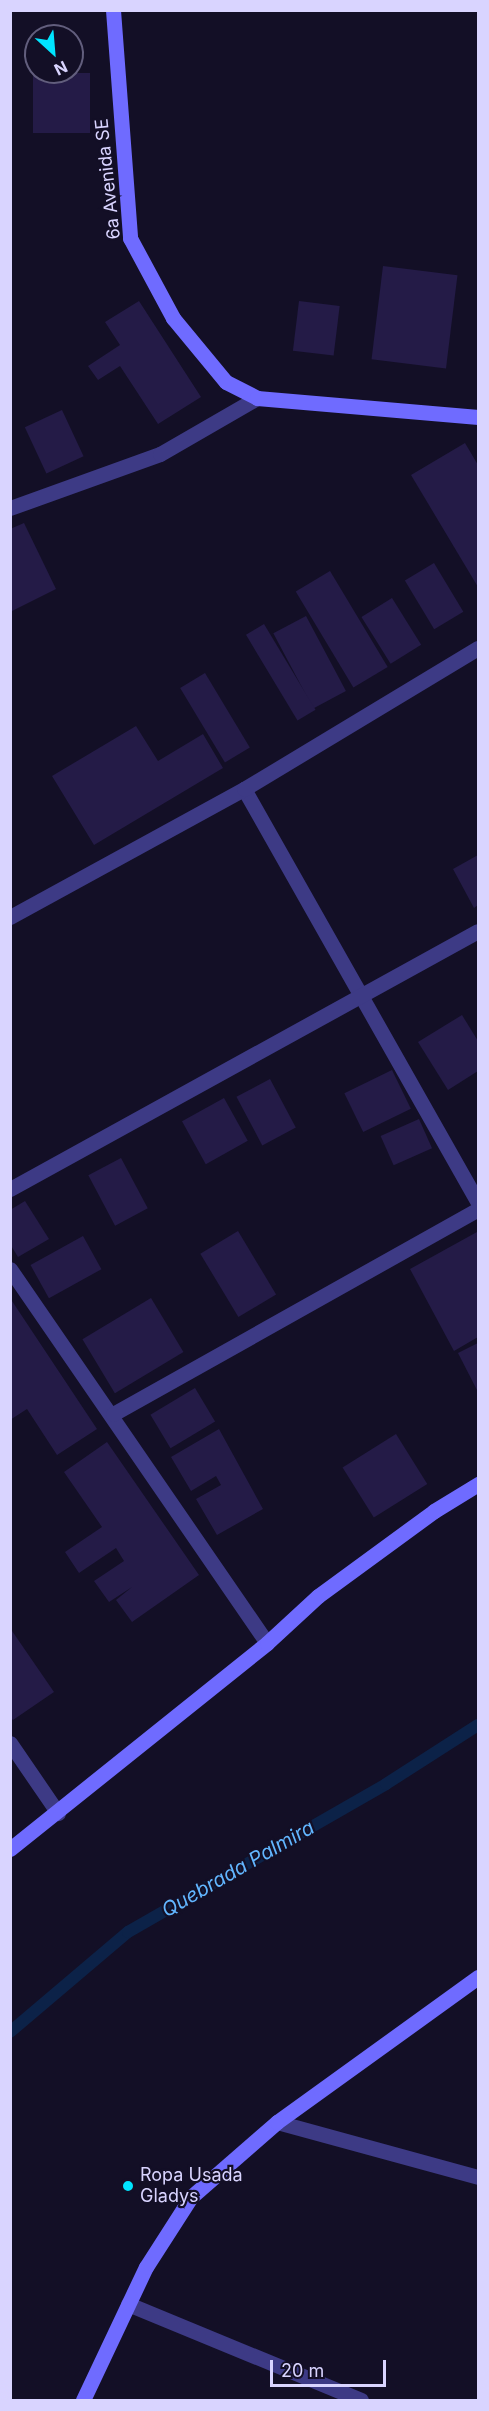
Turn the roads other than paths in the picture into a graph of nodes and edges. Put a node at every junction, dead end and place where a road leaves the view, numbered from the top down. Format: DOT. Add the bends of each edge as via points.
graph roads {
  1 [pos="113,10"];
  2 [pos="257,398"];
  3 [pos="478,417"];
  4 [pos="10,508"];
  5 [pos="478,648"];
  6 [pos="244,789"];
  7 [pos="10,917"];
  8 [pos="478,931"];
  9 [pos="360,995"];
  10 [pos="10,1189"];
  11 [pos="478,1203"];
  12 [pos="478,1209"];
  13 [pos="10,1269"];
  14 [pos="113,1414"];
  15 [pos="478,1484"];
  16 [pos="267,1643"];
  17 [pos="10,1743"];
  18 [pos="58,1813"];
  19 [pos="10,1849"];
  20 [pos="478,1977"];
  21 [pos="277,2122"];
  22 [pos="478,2177"];
  23 [pos="128,2304"];
  24 [pos="83,2400"];
  25 [pos="361,2400"];
  1 -- 2 [label="street, 6a Avenida SE" via="130,237 173,318 226,382"];
  2 -- 3 [label="street, 6a Avenida SE"];
  2 -- 4 [label="street" via="160,454"];
  5 -- 6 [label="street"];
  6 -- 7 [label="street"];
  6 -- 9 [label="street"];
  8 -- 9 [label="street"];
  9 -- 10 [label="street"];
  9 -- 11 [label="street"];
  12 -- 14 [label="street"];
  13 -- 14 [label="street"];
  14 -- 16 [label="street"];
  15 -- 16 [label="street" via="434,1510 318,1596"];
  16 -- 18 [label="street"];
  17 -- 18 [label="street"];
  18 -- 19 [label="street"];
  20 -- 21 [label="street"];
  21 -- 22 [label="street"];
  21 -- 23 [label="street" via="191,2197"];
  23 -- 24 [label="street"];
  23 -- 25 [label="street"];
}
